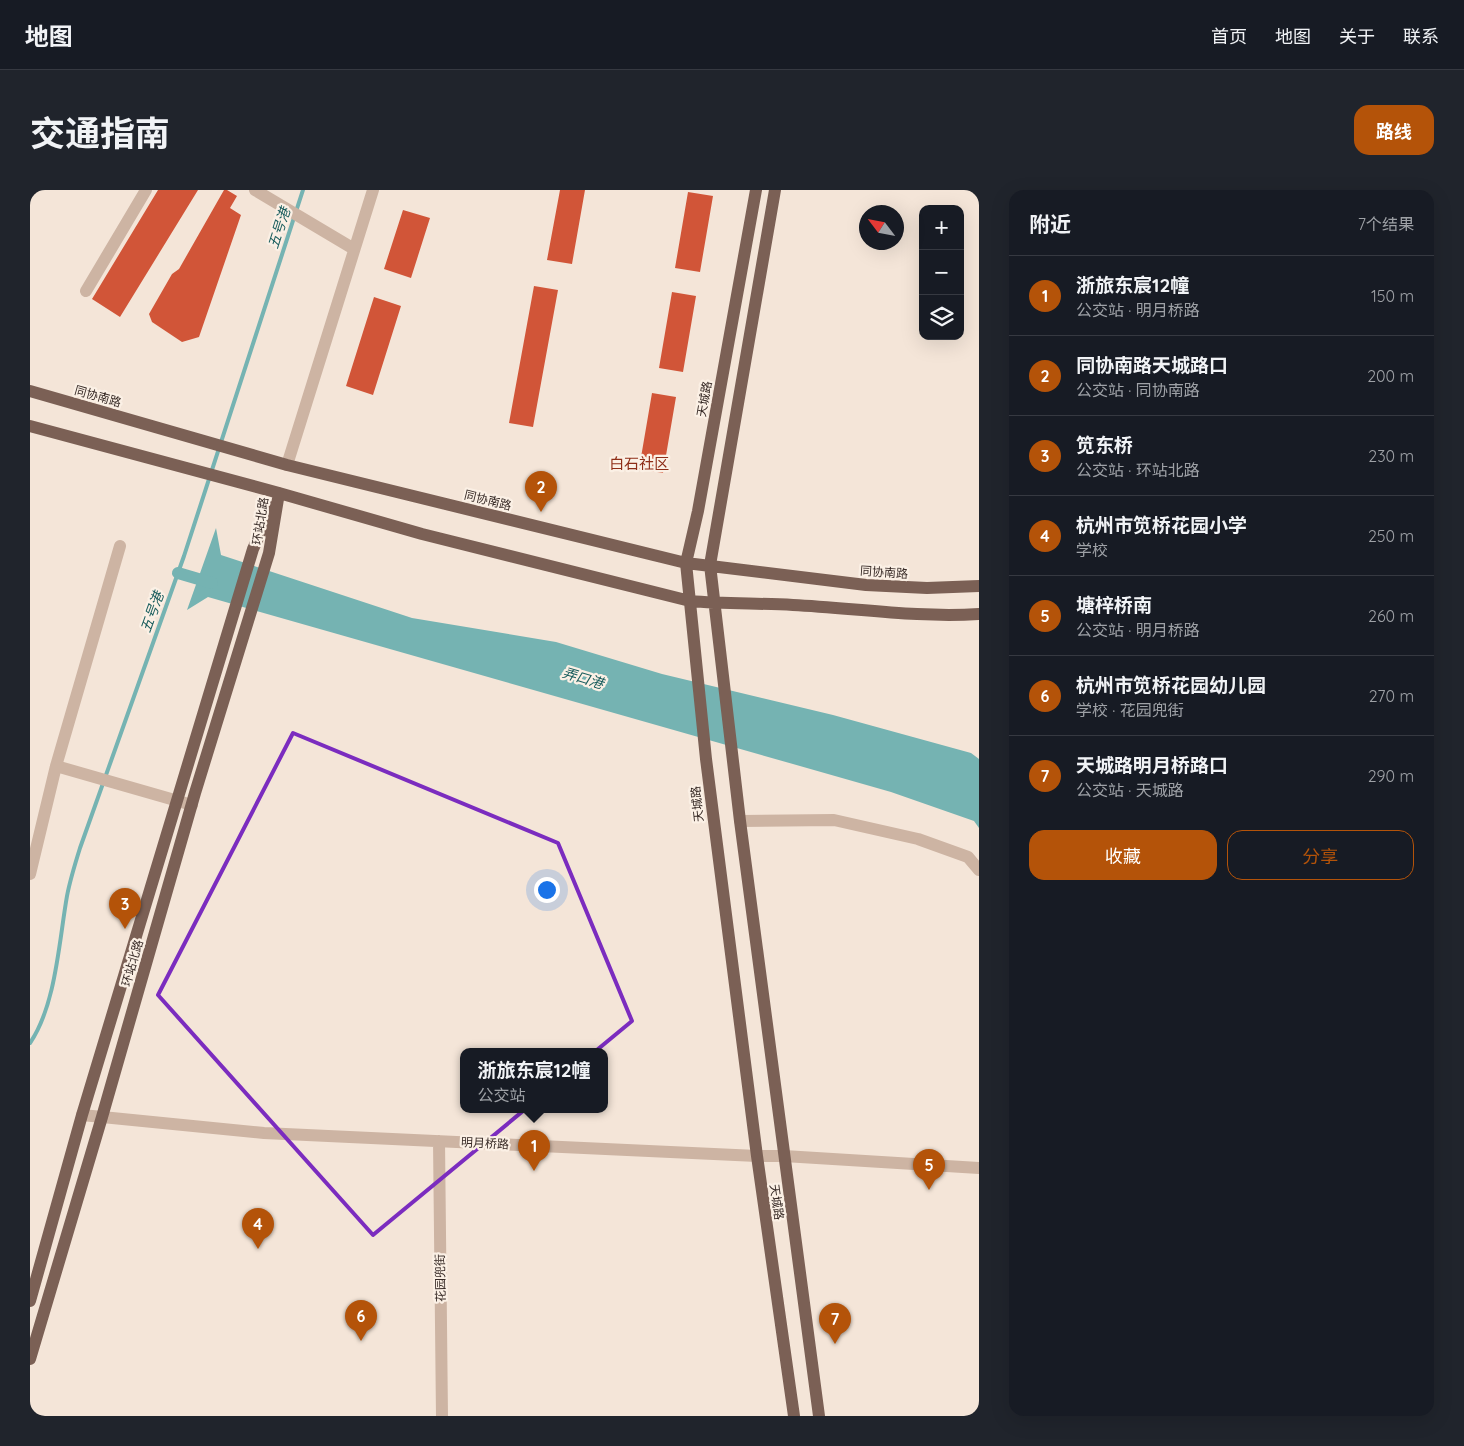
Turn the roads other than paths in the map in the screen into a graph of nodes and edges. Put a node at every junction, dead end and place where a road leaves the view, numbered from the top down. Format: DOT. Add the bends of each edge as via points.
graph roads {
  1 [pos="146,190"];
  2 [pos="255,190"];
  3 [pos="373,190"];
  4 [pos="756,190"];
  5 [pos="775,190"];
  6 [pos="354,249"];
  7 [pos="86,291"];
  8 [pos="30,390"];
  9 [pos="30,426"];
  10 [pos="286,465"];
  11 [pos="279,493"];
  12 [pos="120,546"];
  13 [pos="686,563"];
  14 [pos="710,565"];
  15 [pos="979,586"];
  16 [pos="690,601"];
  17 [pos="715,603"];
  18 [pos="979,614"];
  19 [pos="56,766"];
  20 [pos="177,800"];
  21 [pos="192,804"];
  22 [pos="740,821"];
  23 [pos="979,870"];
  24 [pos="30,874"];
  25 [pos="82,1115"];
  26 [pos="102,1117"];
  27 [pos="439,1141"];
  28 [pos="757,1156"];
  29 [pos="784,1156"];
  30 [pos="979,1168"];
  31 [pos="30,1301"];
  32 [pos="30,1359"];
  33 [pos="442,1416"];
  34 [pos="794,1416"];
  35 [pos="819,1416"];
  1 -- 7 [label="street"];
  2 -- 6 [label="street"];
  3 -- 6 [label="street"];
  4 -- 13 [label="main road, 天城路"];
  5 -- 14 [label="main road, 天城路"];
  6 -- 10 [label="street"];
  8 -- 10 [label="main road, 同协南路"];
  9 -- 11 [label="main road"];
  10 -- 13 [label="main road, 同协南路"];
  11 -- 16 [label="main road" via="422,534"];
  11 -- 20 [label="main road, 环站北路" via="253,549"];
  11 -- 21 [label="main road, 环站北路" via="269,553"];
  12 -- 19 [label="street"];
  13 -- 14 [label="main road, 同协南路"];
  13 -- 16 [label="main road, 天城路"];
  14 -- 15 [label="main road, 同协南路" via="866,585"];
  14 -- 17 [label="main road, 天城路"];
  16 -- 17 [label="main road"];
  16 -- 28 [label="main road, 天城路" via="706,759"];
  17 -- 18 [label="main road" via="944,616"];
  17 -- 22 [label="main road, 天城路"];
  19 -- 20 [label="street"];
  19 -- 24 [label="street"];
  20 -- 21 [label="street"];
  20 -- 25 [label="main road, 环站北路"];
  21 -- 26 [label="main road, 环站北路"];
  22 -- 23 [label="street" via="834,820 918,839 968,857"];
  22 -- 29 [label="main road, 天城路"];
  25 -- 26 [label="street, 明月桥路"];
  25 -- 31 [label="main road, 环站北路"];
  26 -- 27 [label="street, 明月桥路" via="264,1133"];
  26 -- 32 [label="main road, 环站北路"];
  27 -- 28 [label="street, 明月桥路"];
  27 -- 33 [label="street, 花园兜街"];
  28 -- 29 [label="street, 明月桥路"];
  28 -- 34 [label="main road, 天城路"];
  29 -- 30 [label="street, 明月桥路"];
  29 -- 35 [label="main road, 天城路"];
}
